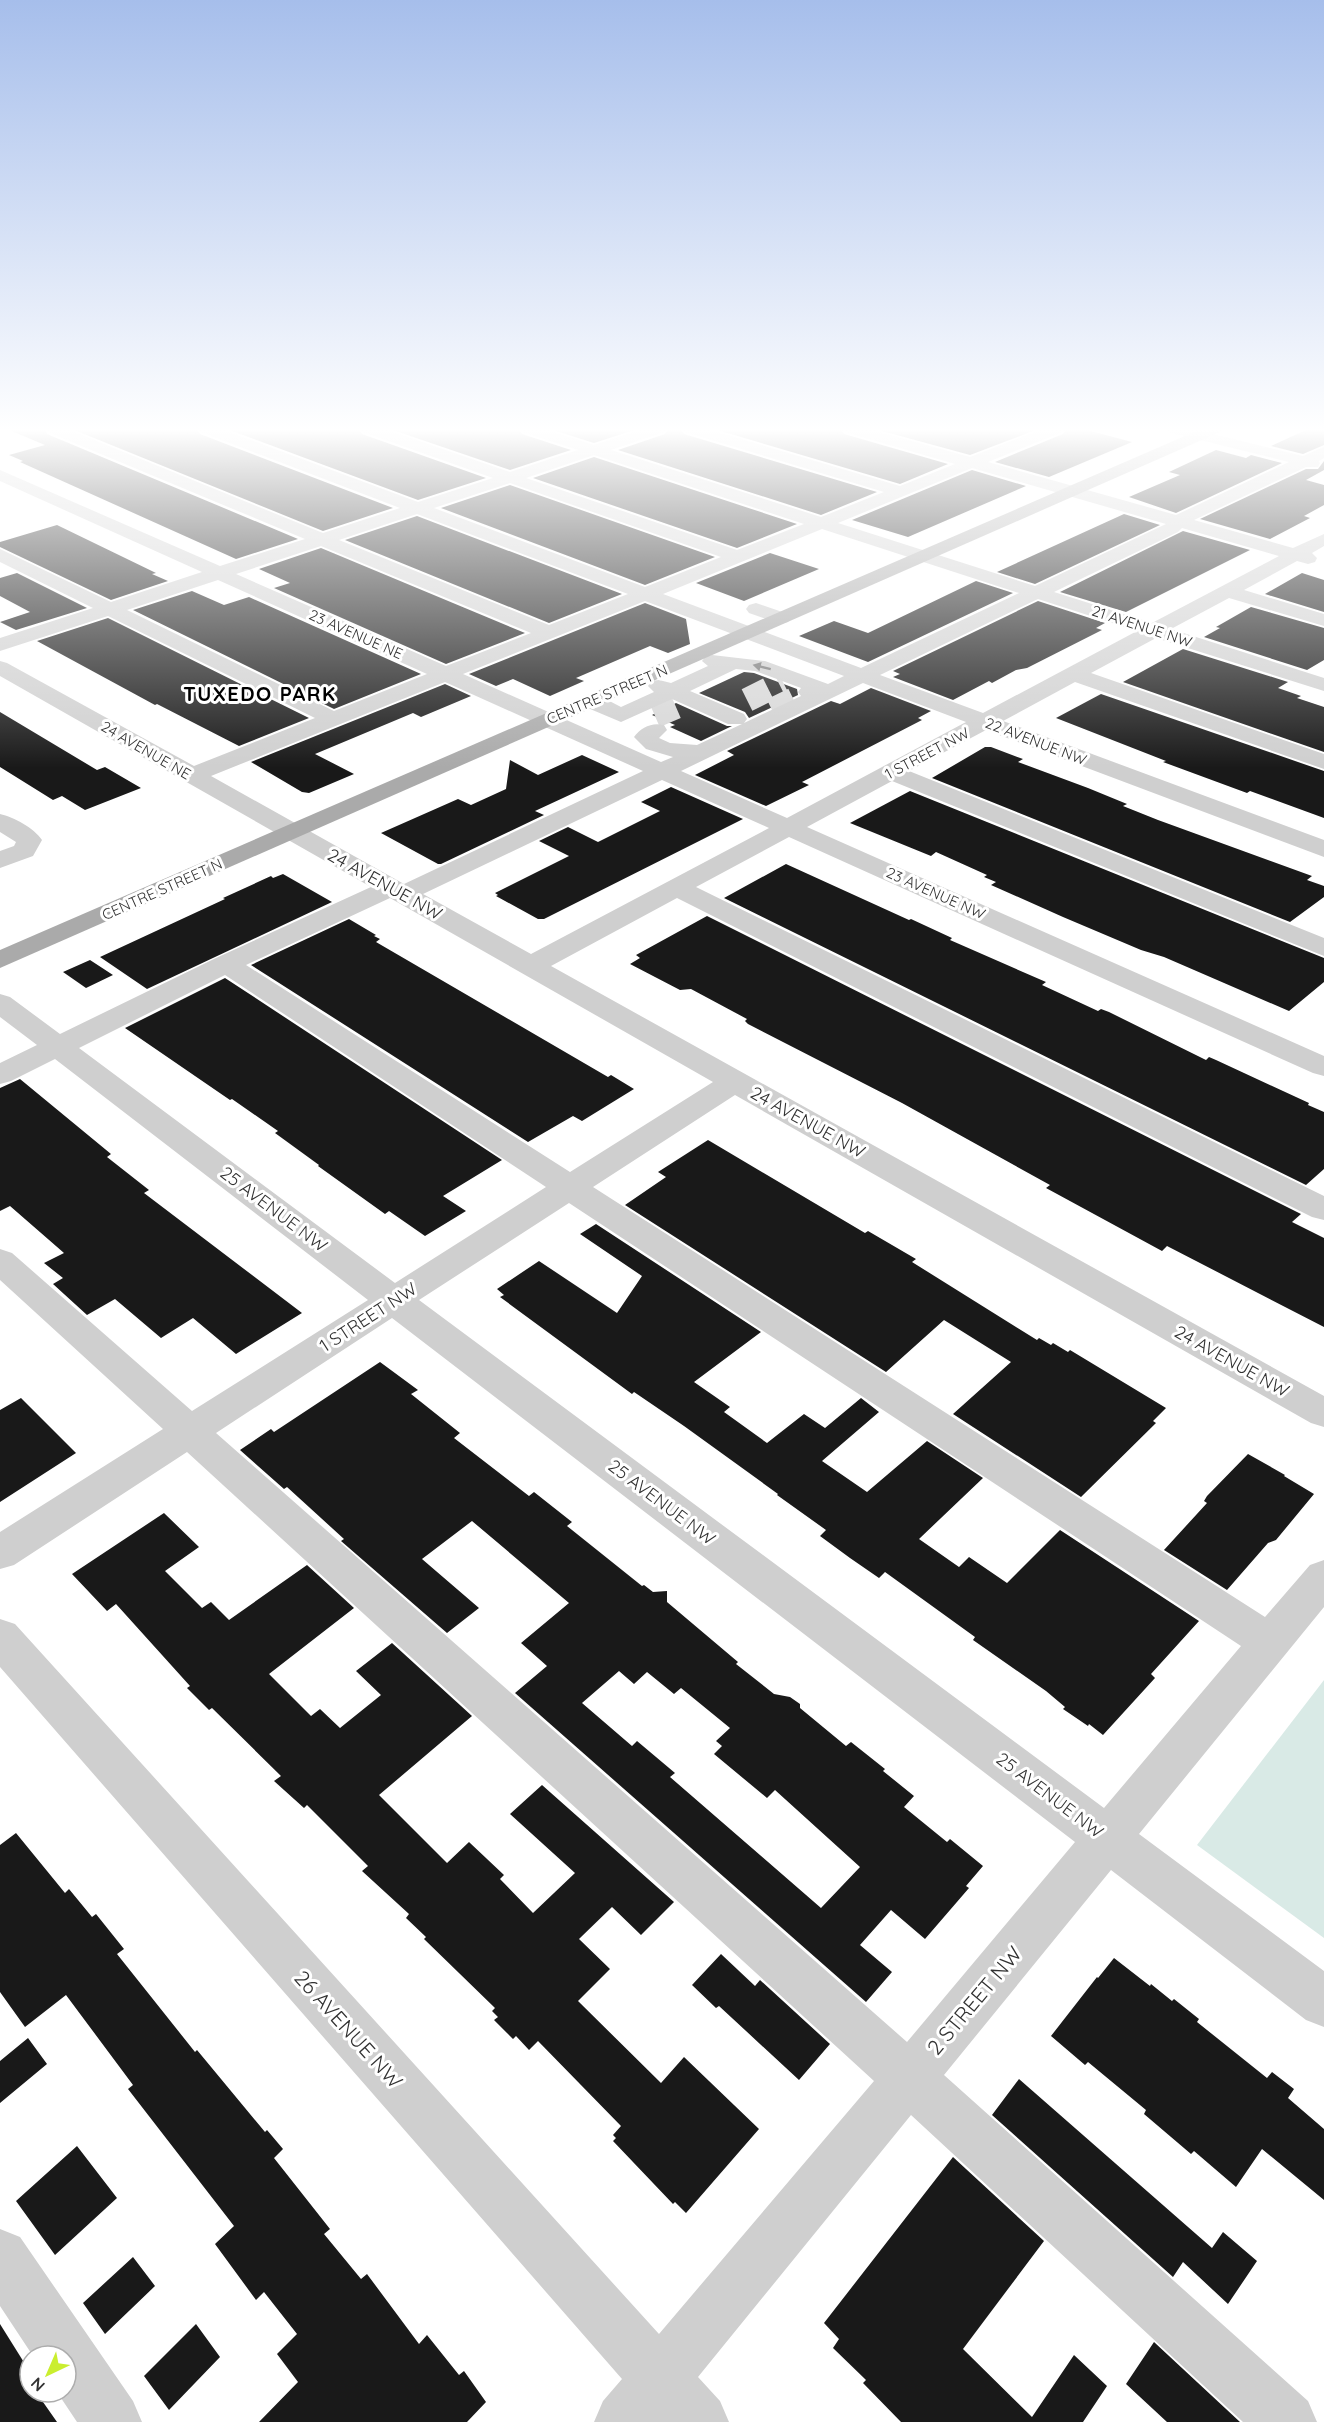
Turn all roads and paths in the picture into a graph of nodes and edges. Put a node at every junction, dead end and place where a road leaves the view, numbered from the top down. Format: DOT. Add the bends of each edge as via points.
graph roads {
  1 [pos="150,542"];
  2 [pos="312,542"];
  3 [pos="328,542"];
  4 [pos="507,542"];
  5 [pos="696,542"];
  6 [pos="770,542"];
  7 [pos="881,542"];
  8 [pos="956,542"];
  9 [pos="1143,542"];
  10 [pos="1253,542"];
  11 [pos="1318,542"];
  12 [pos="1296,554"];
  13 [pos="0,555"];
  14 [pos="736,556"];
  15 [pos="925,556"];
  16 [pos="1324,562"];
  17 [pos="219,573"];
  18 [pos="680,585"];
  19 [pos="1228,591"];
  20 [pos="1038,592"];
  21 [pos="647,595"];
  22 [pos="109,609"];
  23 [pos="756,609"];
  24 [pos="781,618"];
  25 [pos="1324,620"];
  26 [pos="1155,630"];
  27 [pos="547,632"];
  28 [pos="748,633"];
  29 [pos="0,645"];
  30 [pos="696,656"];
  31 [pos="733,663"];
  32 [pos="0,667"];
  33 [pos="444,674"];
  34 [pos="1073,674"];
  35 [pos="861,675"];
  36 [pos="640,680"];
  37 [pos="795,684"];
  38 [pos="1324,685"];
  39 [pos="591,701"];
  40 [pos="707,705"];
  41 [pos="772,710"];
  42 [pos="332,718"];
  43 [pos="548,720"];
  44 [pos="643,721"];
  45 [pos="985,722"];
  46 [pos="1324,762"];
  47 [pos="663,771"];
  48 [pos="890,772"];
  49 [pos="191,776"];
  50 [pos="0,821"];
  51 [pos="788,827"];
  52 [pos="292,832"];
  53 [pos="1324,849"];
  54 [pos="0,860"];
  55 [pos="676,888"];
  56 [pos="397,891"];
  57 [pos="1324,948"];
  58 [pos="0,960"];
  59 [pos="226,964"];
  60 [pos="530,966"];
  61 [pos="0,1003"];
  62 [pos="59,1047"];
  63 [pos="1324,1067"];
  64 [pos="0,1075"];
  65 [pos="735,1081"];
  66 [pos="569,1188"];
  67 [pos="1324,1209"];
  68 [pos="0,1261"];
  69 [pos="394,1300"];
  70 [pos="1324,1413"];
  71 [pos="191,1431"];
  72 [pos="0,1553"];
  73 [pos="1324,1577"];
  74 [pos="0,1637"];
  75 [pos="1269,1642"];
  76 [pos="1107,1838"];
  77 [pos="1324,2002"];
  78 [pos="909,2078"];
  79 [pos="0,2257"];
  80 [pos="660,2379"];
  81 [pos="112,2422"];
  82 [pos="624,2422"];
  83 [pos="699,2422"];
  84 [pos="1287,2422"];
  1 -- 17 [label="street, 23 AVENUE NE"];
  2 -- 17 [label="street"];
  3 -- 27 [label="street"];
  4 -- 21 [label="street, 22 AVENUE NW"];
  5 -- 14 [label="street"];
  6 -- 14 [label="street"];
  7 -- 15 [label="street, 21 AVENUE NW"];
  8 -- 15 [label="main road, CENTRE STREET N"];
  9 -- 20 [label="street"];
  10 -- 12 [label="street"];
  11 -- 12 [label="street, 1 STREET NW"];
  12 -- 16 [label="street"];
  12 -- 19 [label="street, 1 STREET NW"];
  13 -- 22 [label="street"];
  14 -- 21 [label="street"];
  15 -- 20 [label="street, 21 AVENUE NW" via="990,584"];
  15 -- 24 [label="main road, CENTRE STREET N"];
  17 -- 22 [label="street"];
  17 -- 33 [label="street, 23 AVENUE NE"];
  18 -- 21 [label="street"];
  19 -- 25 [label="street"];
  19 -- 26 [label="street, 1 STREET NW"];
  20 -- 26 [label="street, 21 AVENUE NW"];
  20 -- 35 [label="street"];
  21 -- 27 [label="street"];
  21 -- 28 [label="street, 22 AVENUE NW"];
  22 -- 29 [label="street"];
  22 -- 42 [label="street"];
  23 -- 24 [label="street"];
  24 -- 28 [label="main road, CENTRE STREET N"];
  26 -- 34 [label="street, 1 STREET NW"];
  26 -- 38 [label="street, 21 AVENUE NW"];
  27 -- 33 [label="street"];
  28 -- 30 [label="main road, CENTRE STREET N"];
  28 -- 35 [label="street, 22 AVENUE NW"];
  30 -- 31 [label="street"];
  30 -- 36 [label="main road, CENTRE STREET N"];
  37 -- 31 [label="street, one-way" via="758,665"];
  31 -- 40 [label="street"];
  32 -- 49 [label="street, 24 AVENUE NE"];
  33 -- 42 [label="street"];
  33 -- 43 [label="street, 23 AVENUE NE"];
  34 -- 45 [label="street, 1 STREET NW"];
  34 -- 46 [label="street"];
  35 -- 45 [label="street, 22 AVENUE NW"];
  35 -- 47 [label="street"];
  36 -- 39 [label="main road, CENTRE STREET N"];
  36 -- 40 [label="street"];
  39 -- 43 [label="main road, CENTRE STREET N"];
  39 -- 44 [label="street"];
  40 -- 44 [label="street"];
  40 -- 44 [label="street"];
  41 -- 44 [label="street" via="688,750 674,752 648,741"];
  42 -- 49 [label="street"];
  43 -- 47 [label="street, 23 AVENUE NW"];
  43 -- 52 [label="main road, CENTRE STREET N"];
  45 -- 48 [label="street, 1 STREET NW"];
  45 -- 53 [label="street, 22 AVENUE NW"];
  47 -- 51 [label="street, 23 AVENUE NW"];
  47 -- 56 [label="street"];
  48 -- 51 [label="street, 1 STREET NW"];
  48 -- 57 [label="street"];
  49 -- 52 [label="street, 24 AVENUE NE"];
  50 -- 54 [label="street" via="30,840 24,851"];
  51 -- 55 [label="street, 1 STREET NW"];
  51 -- 63 [label="street, 23 AVENUE NW"];
  52 -- 56 [label="street, 24 AVENUE NW"];
  52 -- 58 [label="main road, CENTRE STREET N"];
  55 -- 60 [label="street, 1 STREET NW"];
  55 -- 67 [label="street"];
  56 -- 59 [label="street"];
  56 -- 60 [label="street, 24 AVENUE NW"];
  59 -- 62 [label="street"];
  59 -- 66 [label="street"];
  60 -- 65 [label="street, 24 AVENUE NW"];
  61 -- 62 [label="street, 25 AVENUE NW"];
  62 -- 64 [label="street"];
  62 -- 69 [label="street, 25 AVENUE NW"];
  65 -- 66 [label="street, 1 STREET NW"];
  65 -- 70 [label="street, 24 AVENUE NW"];
  66 -- 69 [label="street, 1 STREET NW"];
  66 -- 75 [label="street"];
  68 -- 71 [label="street"];
  69 -- 71 [label="street, 1 STREET NW"];
  69 -- 76 [label="street, 25 AVENUE NW"];
  71 -- 72 [label="street, 1 STREET NW"];
  71 -- 78 [label="street"];
  73 -- 75 [label="street, 2 STREET NW"];
  74 -- 80 [label="street, 26 AVENUE NW"];
  75 -- 76 [label="street, 2 STREET NW"];
  76 -- 77 [label="street, 25 AVENUE NW"];
  76 -- 78 [label="street, 2 STREET NW"];
  78 -- 80 [label="street, 2 STREET NW"];
  78 -- 84 [label="street"];
  79 -- 81 [label="street"];
  80 -- 82 [label="street, 2 STREET NW"];
  80 -- 83 [label="street, 26 AVENUE NW"];
}
